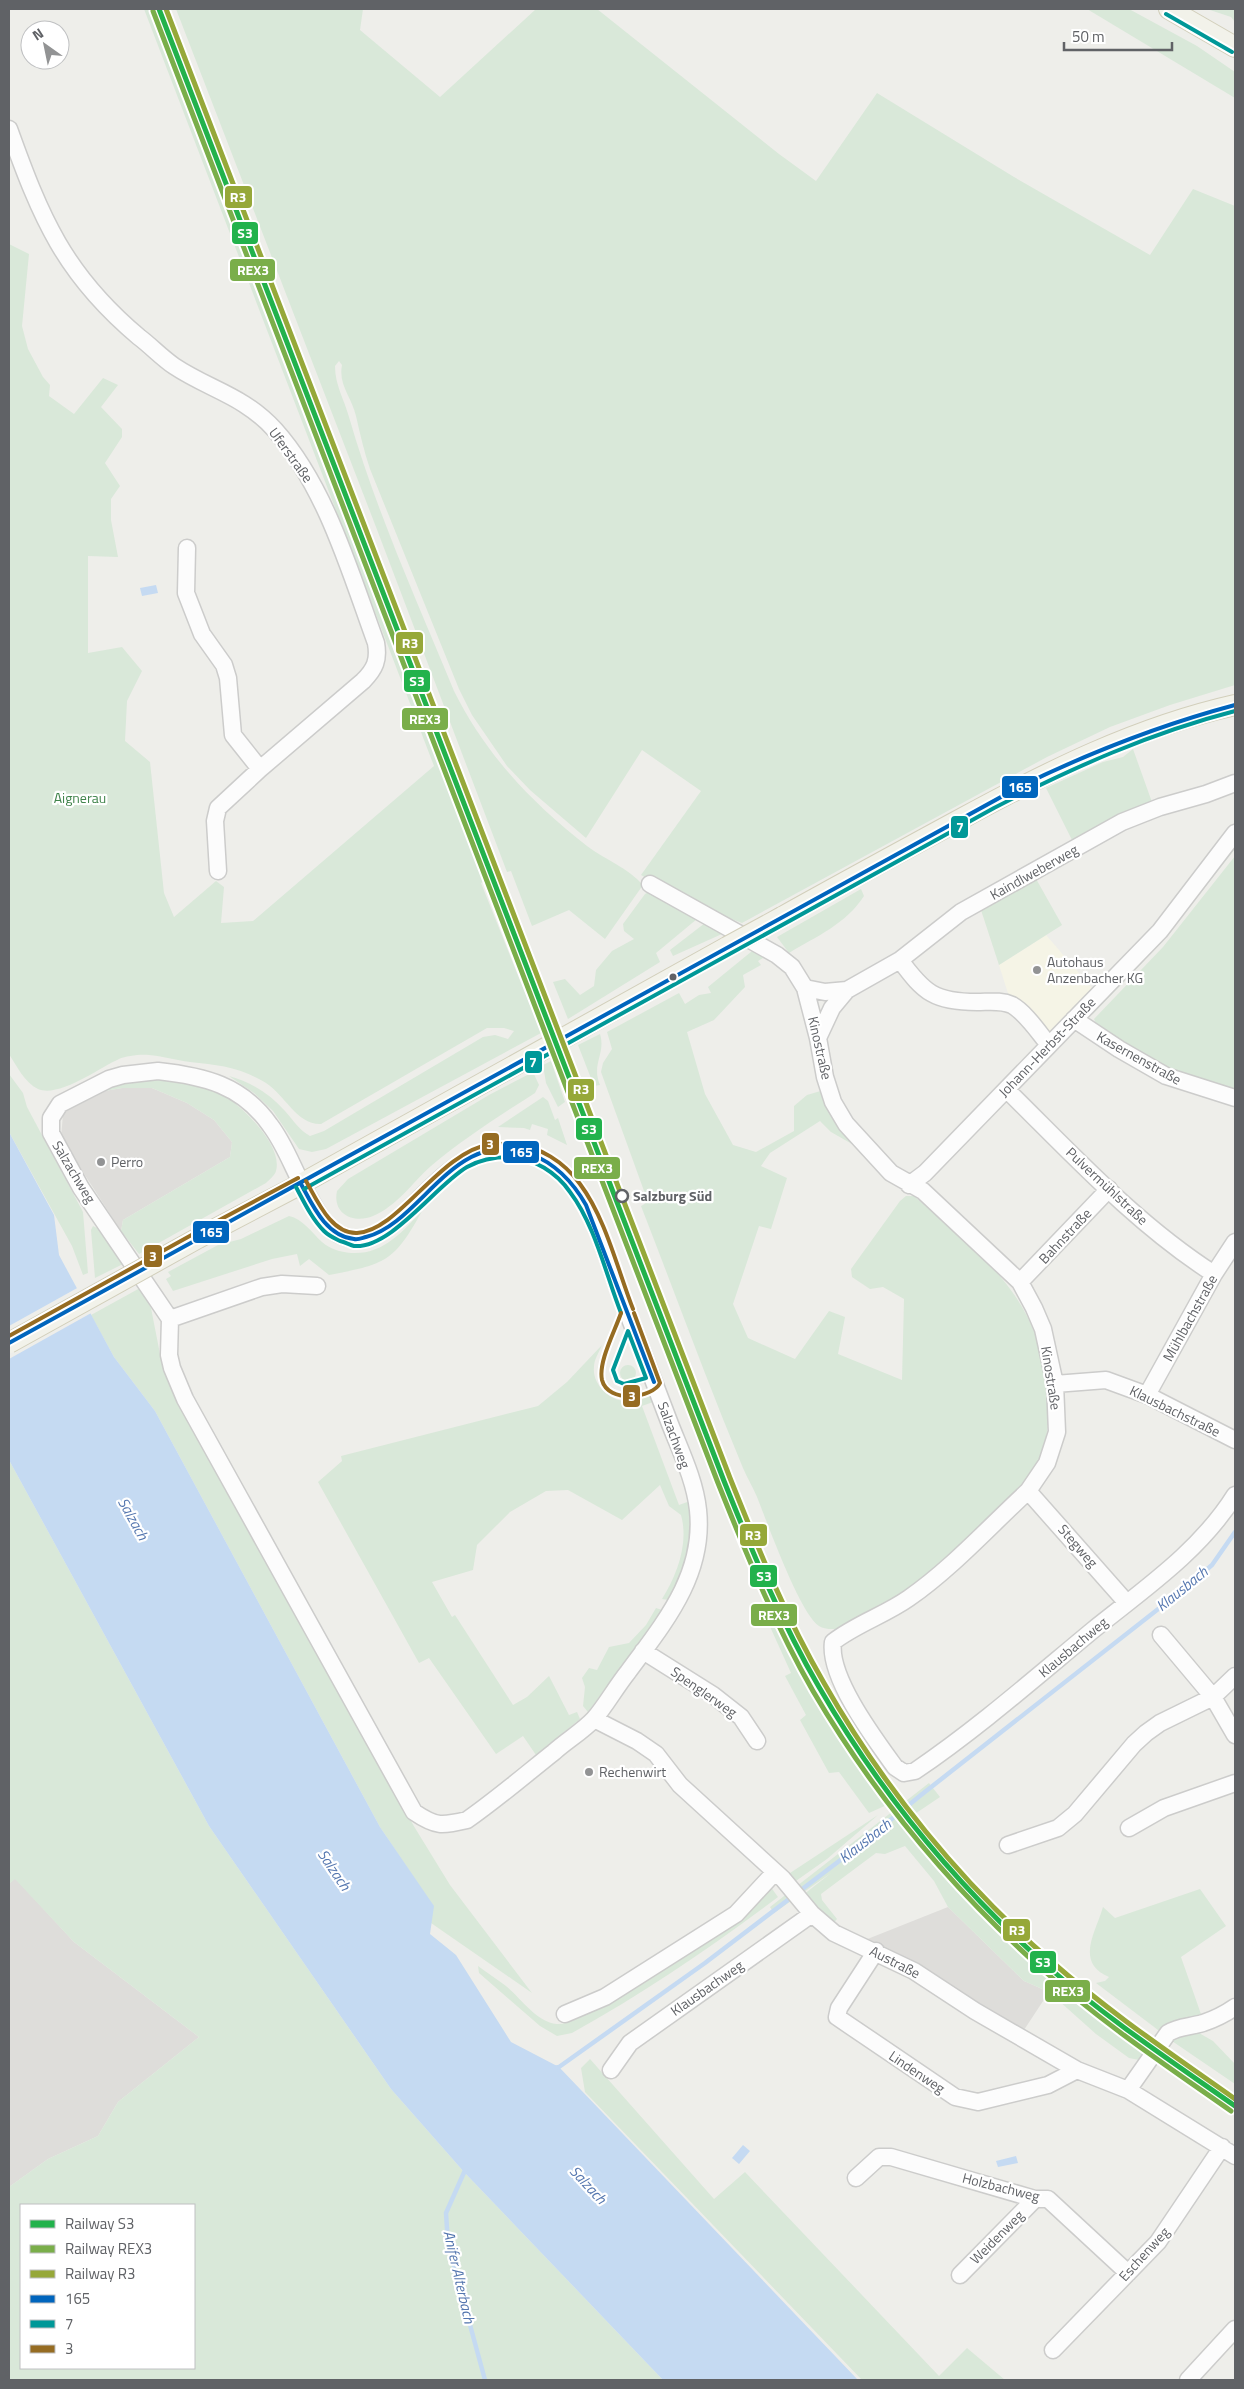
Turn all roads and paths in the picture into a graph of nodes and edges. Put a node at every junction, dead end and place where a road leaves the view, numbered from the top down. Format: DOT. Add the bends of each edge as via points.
graph roads {
  1 [pos="1169,9"];
  2 [pos="1235,47"];
  3 [pos="9,129"];
  4 [pos="188,548"];
  5 [pos="1235,704"];
  6 [pos="260,769"];
  7 [pos="1235,783"];
  8 [pos="1235,833"];
  9 [pos="218,871"];
  10 [pos="650,884"];
  11 [pos="900,960"];
  12 [pos="806,988"];
  13 [pos="847,990"];
  14 [pos="1074,1019"];
  15 [pos="818,1038"];
  16 [pos="1049,1045"];
  17 [pos="1007,1090"];
  18 [pos="1235,1098"];
  19 [pos="301,1184"];
  20 [pos="909,1185"];
  21 [pos="1109,1189"];
  22 [pos="1235,1242"];
  23 [pos="1214,1274"];
  24 [pos="1020,1282"];
  25 [pos="317,1286"];
  26 [pos="170,1319"];
  27 [pos="9,1343"];
  28 [pos="1055,1384"];
  29 [pos="1147,1395"];
  30 [pos="1235,1440"];
  31 [pos="1028,1491"];
  32 [pos="1235,1495"];
  33 [pos="1127,1603"];
  34 [pos="1161,1635"];
  35 [pos="643,1651"];
  36 [pos="1235,1676"];
  37 [pos="1213,1698"];
  38 [pos="594,1719"];
  39 [pos="1235,1735"];
  40 [pos="757,1741"];
  41 [pos="895,1767"];
  42 [pos="1235,1783"];
  43 [pos="1129,1828"];
  44 [pos="1008,1845"];
  45 [pos="779,1876"];
  46 [pos="810,1911"];
  47 [pos="876,1951"];
  48 [pos="1235,2007"];
  49 [pos="565,2014"];
  50 [pos="611,2070"];
  51 [pos="1077,2070"];
  52 [pos="1128,2090"];
  53 [pos="1228,2152"];
  54 [pos="856,2178"];
  55 [pos="1035,2199"];
  56 [pos="1128,2273"];
  57 [pos="960,2275"];
  58 [pos="1235,2329"];
  59 [pos="1053,2350"];
  60 [pos="1188,2380"];
  1 -- 2 [label="main road"];
  3 -- 6 [label="street, Uferstraße" via="43,216 78,274 120,321 167,361 239,399 263,417 298,460 330,522 376,643 378,659 363,681"];
  4 -- 6 [label="street" via="186,593 202,634 224,665 233,735"];
  5 -- 19 [label="main road, bridge" via="1178,720 1081,757 1021,786"];
  6 -- 9 [label="street, Uferstraße" via="216,812"];
  7 -- 11 [label="street, Kaindlweberweg" via="1122,822 961,912"];
  8 -- 14 [label="street, Johann-Herbst-Straße" via="1160,931"];
  10 -- 12 [label="street" via="777,955 792,967"];
  11 -- 13 [label="street, Kaindlweberweg"];
  11 -- 16 [label="street" via="924,990 942,998 960,1002 998,1001 1012,1006"];
  12 -- 13 [label="street, Kaindlweberweg" via="826,992"];
  12 -- 15 [label="street, Kinostraße"];
  13 -- 15 [label="street, Kaindlweberweg" via="832,1008"];
  14 -- 16 [label="street, Johann-Herbst-Straße"];
  14 -- 18 [label="street, Kasernenstraße" via="1166,1076"];
  15 -- 20 [label="street, Kinostraße" via="825,1077 846,1124 891,1173"];
  16 -- 17 [label="street, Johann-Herbst-Straße"];
  17 -- 20 [label="street, Johann-Herbst-Straße" via="925,1173"];
  17 -- 21 [label="street, Pulvermühlstraße"];
  19 -- 26 [label="street, Salzachweg" via="270,1124 246,1099 220,1082 174,1073 142,1072 110,1079 60,1104 51,1118 51,1133 81,1188"];
  19 -- 27 [label="main road, bridge"];
  19 -- 35 [label="street, Salzachweg" via="332,1230 357,1239 384,1231 441,1176 471,1156 486,1152 502,1150 530,1154 555,1167 574,1186 595,1227 684,1461 698,1507 694,1565 675,1606"];
  20 -- 24 [label="street, Kinostraße" via="923,1191"];
  21 -- 23 [label="street, Pulvermühlstraße" via="1186,1256"];
  21 -- 24 [label="street, Bahnstraße"];
  22 -- 23 [label="street, Mühlbachstraße"];
  23 -- 29 [label="street, Mühlbachstraße"];
  24 -- 28 [label="street, Kinostraße" via="1043,1329"];
  25 -- 26 [label="street" via="282,1284 262,1287"];
  26 -- 38 [label="street, Salzachweg" via="169,1355 185,1399 414,1812 431,1823 467,1820"];
  28 -- 29 [label="street, Klausbachstraße" via="1106,1380"];
  28 -- 31 [label="street, Kinostraße" via="1057,1432 1054,1447 1040,1476"];
  29 -- 30 [label="street, Klausbachstraße"];
  31 -- 33 [label="street, Stegweg"];
  31 -- 41 [label="street, Kinostraße" via="908,1599 845,1632 833,1642 831,1654 835,1669 851,1700"];
  32 -- 33 [label="street, Klausbachweg" via="1222,1516 1184,1557"];
  33 -- 41 [label="street, Klausbachweg" via="936,1757 915,1771 904,1773"];
  34 -- 37 [label="street"];
  35 -- 38 [label="street, Salzachweg"];
  35 -- 40 [label="street, Spenglerweg" via="741,1717"];
  36 -- 37 [label="street"];
  37 -- 39 [label="street"];
  37 -- 44 [label="street" via="1146,1732 1075,1814 1058,1828"];
  38 -- 45 [label="street, Austraße" via="656,1754 680,1785"];
  42 -- 43 [label="street" via="1164,1808"];
  45 -- 46 [label="street, Austraße"];
  45 -- 49 [label="street" via="736,1914 605,1996"];
  46 -- 47 [label="street, Austraße" via="834,1933"];
  46 -- 50 [label="street, Klausbachweg" via="630,2043"];
  47 -- 51 [label="street, Austraße"];
  47 -- 51 [label="street, Lindenweg" via="837,2017 955,2098 978,2102 1048,2085"];
  48 -- 52 [label="street" via="1222,2016 1168,2033"];
  51 -- 52 [label="street, Austraße"];
  52 -- 53 [label="street, Austraße"];
  53 -- 56 [label="street, Eschenweg" via="1158,2242"];
  54 -- 55 [label="street, Holzbachweg" via="879,2157 891,2157"];
  55 -- 56 [label="street, Holzbachweg" via="1048,2198"];
  55 -- 57 [label="street, Weidenweg"];
  56 -- 59 [label="street, Eschenweg"];
  58 -- 60 [label="street"];
}
